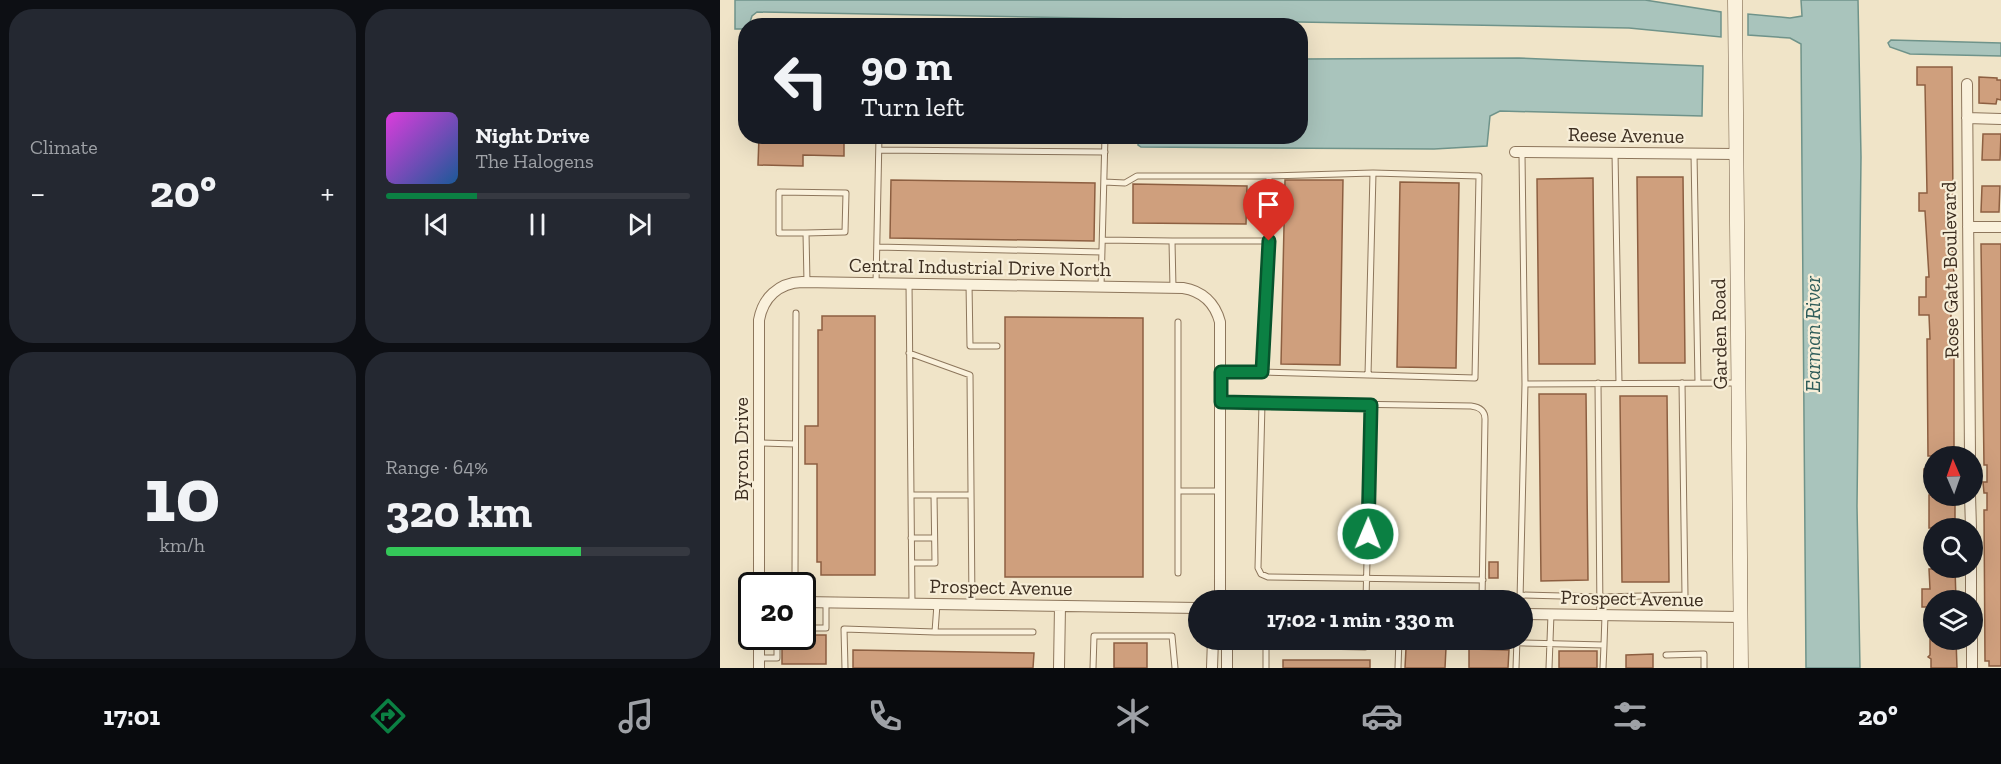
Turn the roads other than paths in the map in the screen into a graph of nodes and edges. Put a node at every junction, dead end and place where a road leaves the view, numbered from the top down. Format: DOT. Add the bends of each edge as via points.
graph roads {
  1 [pos="1735,0"];
  2 [pos="1966,84"];
  3 [pos="1967,118"];
  4 [pos="2001,118"];
  5 [pos="879,144"];
  6 [pos="1105,144"];
  7 [pos="879,150"];
  8 [pos="1105,152"];
  9 [pos="1520,152"];
  10 [pos="1615,153"];
  11 [pos="1694,154"];
  12 [pos="1736,154"];
  13 [pos="1373,173"];
  14 [pos="1269,176"];
  15 [pos="1104,182"];
  16 [pos="1968,227"];
  17 [pos="2001,228"];
  18 [pos="806,233"];
  19 [pos="1103,240"];
  20 [pos="1269,241"];
  21 [pos="1172,242"];
  22 [pos="877,247"];
  23 [pos="1102,252"];
  24 [pos="807,282"];
  25 [pos="876,283"];
  26 [pos="909,283"];
  27 [pos="969,284"];
  28 [pos="1101,287"];
  29 [pos="1173,288"];
  30 [pos="760,313"];
  31 [pos="796,313"];
  32 [pos="1178,322"];
  33 [pos="997,346"];
  34 [pos="909,353"];
  35 [pos="1221,372"];
  36 [pos="1262,372"];
  37 [pos="1368,375"];
  38 [pos="1598,383"];
  39 [pos="1619,383"];
  40 [pos="1682,383"];
  41 [pos="1698,383"];
  42 [pos="1738,383"];
  43 [pos="1525,384"];
  44 [pos="1221,402"];
  45 [pos="1262,403"];
  46 [pos="1371,405"];
  47 [pos="759,443"];
  48 [pos="795,444"];
  49 [pos="1970,446"];
  50 [pos="1178,491"];
  51 [pos="1220,491"];
  52 [pos="911,495"];
  53 [pos="934,495"];
  54 [pos="971,495"];
  55 [pos="911,538"];
  56 [pos="934,538"];
  57 [pos="912,563"];
  58 [pos="759,572"];
  59 [pos="795,572"];
  60 [pos="1178,573"];
  61 [pos="1367,577"];
  62 [pos="1483,580"];
  63 [pos="1220,590"];
  64 [pos="1366,590"];
  65 [pos="1482,590"];
  66 [pos="1520,590"];
  67 [pos="1600,597"];
  68 [pos="1533,598"];
  69 [pos="816,602"];
  70 [pos="826,602"];
  71 [pos="912,603"];
  72 [pos="937,604"];
  73 [pos="972,604"];
  74 [pos="1060,606"];
  75 [pos="1188,608"];
  76 [pos="1533,614"];
  77 [pos="1551,614"];
  78 [pos="1603,615"];
  79 [pos="1741,618"];
  80 [pos="816,628"];
  81 [pos="935,632"];
  82 [pos="1033,632"];
  83 [pos="1533,642"];
  84 [pos="1550,644"];
  85 [pos="1604,645"];
  86 [pos="777,650"];
  87 [pos="1213,650"];
  88 [pos="1227,650"];
  89 [pos="1266,650"];
  90 [pos="1399,650"];
  91 [pos="1517,650"];
  92 [pos="1972,650"];
  93 [pos="1666,654"];
  94 [pos="759,663"];
  95 [pos="845,668"];
  96 [pos="1059,668"];
  97 [pos="1093,668"];
  98 [pos="1175,668"];
  99 [pos="1212,668"];
  100 [pos="1227,668"];
  101 [pos="1266,668"];
  102 [pos="1398,668"];
  103 [pos="1516,668"];
  104 [pos="1549,668"];
  105 [pos="1603,668"];
  106 [pos="1704,668"];
  107 [pos="1741,668"];
  108 [pos="1972,668"];
  1 -- 12 [label="street, Garden Road"];
  2 -- 3 [label="street, Rose Gate Boulevard"];
  3 -- 4 [label="street"];
  3 -- 16 [label="street, Rose Gate Boulevard"];
  5 -- 7 [label="lane"];
  6 -- 8 [label="lane"];
  7 -- 8 [label="lane"];
  7 -- 22 [label="lane"];
  8 -- 15 [label="lane"];
  9 -- 10 [label="street, Reese Avenue"];
  9 -- 43 [label="lane"];
  10 -- 11 [label="street, Reese Avenue"];
  10 -- 39 [label="lane"];
  11 -- 12 [label="street, Reese Avenue"];
  11 -- 41 [label="lane"];
  12 -- 42 [label="street, Garden Road"];
  13 -- 14 [label="lane"];
  13 -- 37 [label="lane"];
  13 -- 37 [label="lane" via="1479,176 1475,378"];
  14 -- 15 [label="lane" via="1137,176 1125,183"];
  14 -- 20 [label="lane"];
  15 -- 19 [label="lane"];
  16 -- 17 [label="street"];
  16 -- 49 [label="street, Rose Gate Boulevard"];
  18 -- 18 [label="lane" via="779,233 779,192 846,193 845,232"];
  18 -- 24 [label="lane"];
  19 -- 21 [label="lane"];
  19 -- 23 [label="lane"];
  20 -- 21 [label="lane"];
  20 -- 36 [label="lane"];
  21 -- 29 [label="lane"];
  22 -- 23 [label="lane"];
  22 -- 25 [label="lane"];
  23 -- 28 [label="lane"];
  24 -- 25 [label="street, Central Industrial Drive North"];
  24 -- 30 [label="street, Central Industrial Drive North" via="780,287"];
  25 -- 26 [label="street, Central Industrial Drive North"];
  26 -- 27 [label="street, Central Industrial Drive North"];
  26 -- 34 [label="lane"];
  27 -- 28 [label="street, Central Industrial Drive North"];
  27 -- 33 [label="lane" via="970,346"];
  28 -- 29 [label="street, Central Industrial Drive North"];
  29 -- 35 [label="street, Central Industrial Drive North" via="1190,289 1215,308 1220,322"];
  30 -- 47 [label="street, Byron Drive"];
  31 -- 48 [label="lane"];
  32 -- 50 [label="lane"];
  34 -- 52 [label="lane"];
  34 -- 54 [label="lane" via="970,375"];
  35 -- 36 [label="lane"];
  35 -- 44 [label="street"];
  36 -- 37 [label="lane"];
  38 -- 39 [label="lane"];
  38 -- 43 [label="lane"];
  38 -- 67 [label="lane"];
  39 -- 40 [label="lane"];
  40 -- 41 [label="lane"];
  40 -- 67 [label="lane" via="1685,595"];
  41 -- 42 [label="lane"];
  42 -- 79 [label="street, Garden Road"];
  43 -- 66 [label="lane"];
  44 -- 45 [label="lane"];
  44 -- 51 [label="street"];
  45 -- 46 [label="lane"];
  45 -- 61 [label="lane" via="1258,568 1261,574"];
  46 -- 61 [label="lane"];
  46 -- 62 [label="lane" via="1471,406 1483,411"];
  47 -- 48 [label="lane"];
  47 -- 58 [label="street, Byron Drive"];
  48 -- 59 [label="lane"];
  50 -- 51 [label="lane"];
  50 -- 60 [label="lane"];
  51 -- 63 [label="street"];
  52 -- 53 [label="lane"];
  52 -- 55 [label="lane"];
  53 -- 54 [label="lane"];
  53 -- 56 [label="lane"];
  54 -- 73 [label="lane"];
  55 -- 56 [label="lane"];
  55 -- 57 [label="lane"];
  56 -- 57 [label="lane" via="935,563"];
  57 -- 71 [label="lane"];
  61 -- 62 [label="lane"];
  61 -- 64 [label="lane"];
  62 -- 65 [label="lane"];
  67 -- 68 [label="lane"];
  67 -- 78 [label="lane"];
  69 -- 70 [label="street, Prospect Avenue"];
  70 -- 71 [label="street, Prospect Avenue"];
  70 -- 80 [label="lane" via="826,628"];
  71 -- 72 [label="street, Prospect Avenue"];
  72 -- 73 [label="street, Prospect Avenue"];
  72 -- 81 [label="lane"];
  73 -- 74 [label="street, Prospect Avenue"];
  74 -- 75 [label="street, Prospect Avenue"];
  74 -- 96 [label="street"];
  76 -- 77 [label="street, Prospect Avenue"];
  77 -- 78 [label="street, Prospect Avenue"];
  77 -- 84 [label="lane"];
  78 -- 79 [label="street, Prospect Avenue"];
  78 -- 85 [label="lane"];
  79 -- 107 [label="street, Garden Road"];
  81 -- 82 [label="lane"];
  81 -- 95 [label="lane" via="844,629"];
  83 -- 84 [label="lane"];
  84 -- 85 [label="lane"];
  84 -- 104 [label="lane"];
  85 -- 105 [label="lane"];
  86 -- 94 [label="lane" via="777,658"];
  87 -- 99 [label="street"];
  88 -- 100 [label="street"];
  89 -- 101 [label="lane"];
  90 -- 102 [label="lane"];
  91 -- 103 [label="lane"];
  92 -- 108 [label="street"];
  93 -- 106 [label="lane" via="1704,654"];
  97 -- 98 [label="lane" via="1094,636 1172,636"];
}
